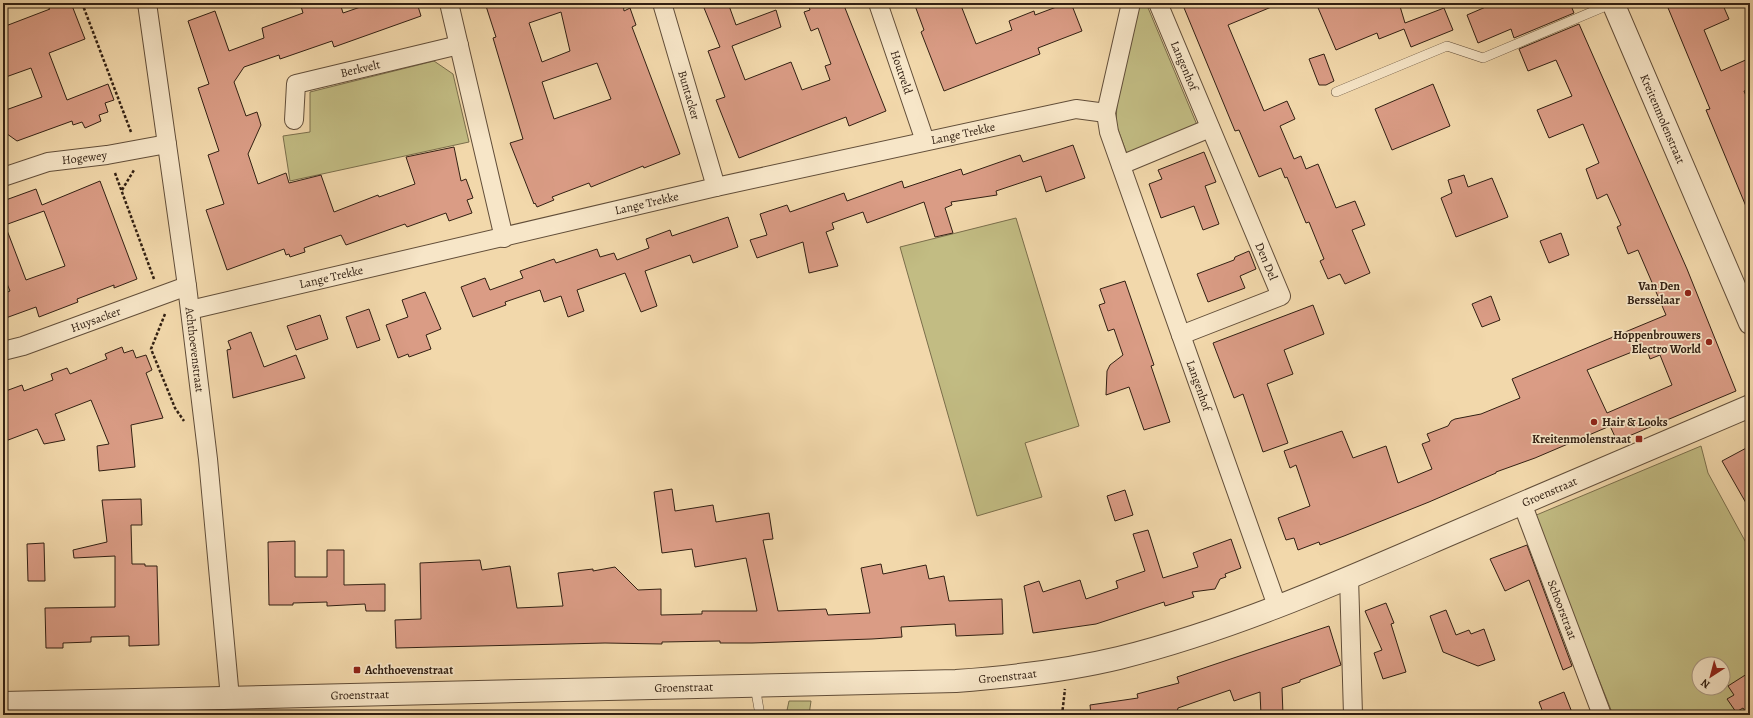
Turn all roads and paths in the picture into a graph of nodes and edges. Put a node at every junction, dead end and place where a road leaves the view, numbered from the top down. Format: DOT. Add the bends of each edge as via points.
graph roads {
  1 [pos="82,3"];
  2 [pos="147,3"];
  3 [pos="449,3"];
  4 [pos="662,3"];
  5 [pos="878,3"];
  6 [pos="1131,3"];
  7 [pos="1158,3"];
  8 [pos="1613,3"];
  9 [pos="459,45"];
  10 [pos="1336,92"];
  11 [pos="1106,113"];
  12 [pos="294,120"];
  13 [pos="1210,128"];
  14 [pos="925,141"];
  15 [pos="167,144"];
  16 [pos="137,150"];
  17 [pos="1121,165"];
  18 [pos="3,177"];
  19 [pos="716,187"];
  20 [pos="122,190"];
  21 [pos="504,238"];
  22 [pos="187,286"];
  23 [pos="190,310"];
  24 [pos="1750,322"];
  25 [pos="1181,335"];
  26 [pos="3,351"];
  27 [pos="1750,406"];
  28 [pos="1522,503"];
  29 [pos="1349,577"];
  30 [pos="1277,606"];
  31 [pos="756,686"];
  32 [pos="230,698"];
  33 [pos="3,703"];
  34 [pos="760,715"];
  35 [pos="1353,715"];
  36 [pos="1602,715"];
  1 -- 16 [label="path"];
  2 -- 15 [label="street, Achthoevenstraat"];
  3 -- 9 [label="street"];
  4 -- 19 [label="street, Buntacker"];
  5 -- 14 [label="street, Houtveld"];
  6 -- 11 [label="street, Langenhof"];
  7 -- 13 [label="street, Langenhof"];
  8 -- 10 [label="lane" via="1483,58 1447,46"];
  8 -- 24 [label="street, Kreitenmolenstraat"];
  9 -- 12 [label="street, Berkvelt" via="296,84"];
  9 -- 21 [label="street"];
  11 -- 14 [label="street, Lange Trekke" via="1076,109"];
  11 -- 17 [label="street, Langenhof" via="1109,132"];
  13 -- 17 [label="street"];
  13 -- 25 [label="street, Den Del" via="1281,296"];
  14 -- 19 [label="street, Lange Trekke"];
  15 -- 16 [label="street, Hogewey"];
  15 -- 22 [label="street, Achthoevenstraat"];
  16 -- 18 [label="street, Hogewey" via="48,162"];
  16 -- 20 [label="path" via="140,160"];
  17 -- 25 [label="street, Langenhof"];
  19 -- 21 [label="street, Lange Trekke"];
  21 -- 23 [label="street, Lange Trekke"];
  22 -- 23 [label="street, Achthoevenstraat"];
  22 -- 26 [label="street, Huysacker"];
  23 -- 32 [label="street, Achthoevenstraat" via="208,459"];
  25 -- 30 [label="street, Langenhof"];
  27 -- 28 [label="street, Groenstraat"];
  28 -- 29 [label="street, Groenstraat"];
  28 -- 36 [label="street, Schoorstraat"];
  29 -- 30 [label="street, Groenstraat"];
  29 -- 35 [label="street"];
  30 -- 31 [label="street, Groenstraat" via="1187,639 1068,669 1013,677 956,681"];
  31 -- 32 [label="street, Groenstraat"];
  31 -- 34 [label="lane"];
  32 -- 33 [label="street, Groenstraat"];
}
